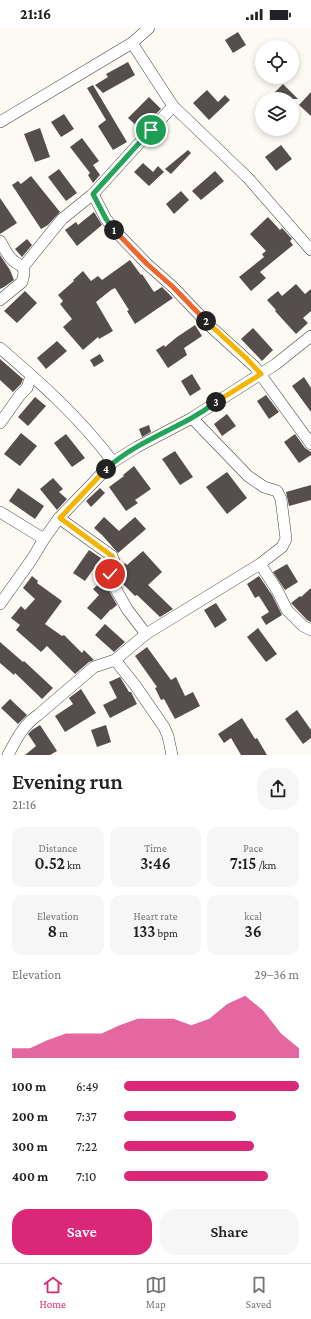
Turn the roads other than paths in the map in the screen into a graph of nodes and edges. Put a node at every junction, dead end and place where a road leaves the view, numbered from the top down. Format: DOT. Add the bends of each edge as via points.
graph roads {
  1 [pos="148,28"];
  2 [pos="132,43"];
  3 [pos="173,106"];
  4 [pos="0,122"];
  5 [pos="93,194"];
  6 [pos="0,241"];
  7 [pos="311,250"];
  8 [pos="22,267"];
  9 [pos="0,300"];
  10 [pos="311,336"];
  11 [pos="0,348"];
  12 [pos="261,374"];
  13 [pos="31,376"];
  14 [pos="192,418"];
  15 [pos="0,423"];
  16 [pos="311,444"];
  17 [pos="113,462"];
  18 [pos="0,512"];
  19 [pos="60,518"];
  20 [pos="44,539"];
  21 [pos="260,564"];
  22 [pos="0,604"];
  23 [pos="311,630"];
  24 [pos="146,634"];
  25 [pos="115,660"];
  26 [pos="8,755"];
  27 [pos="172,755"];
  1 -- 2 [label="street"];
  2 -- 3 [label="street"];
  2 -- 4 [label="street"];
  3 -- 5 [label="street"];
  3 -- 7 [label="street" via="248,178"];
  5 -- 8 [label="street" via="62,219"];
  5 -- 12 [label="street" via="106,219 118,234"];
  6 -- 8 [label="street" via="13,262"];
  8 -- 9 [label="street" via="22,282"];
  10 -- 12 [label="street"];
  11 -- 13 [label="street"];
  12 -- 14 [label="street"];
  12 -- 16 [label="street"];
  13 -- 15 [label="street" via="27,388"];
  13 -- 17 [label="street" via="73,414"];
  14 -- 17 [label="street"];
  14 -- 21 [label="street" via="248,476 264,487 277,491 281,499 286,539 282,547"];
  17 -- 19 [label="street"];
  18 -- 20 [label="street"];
  19 -- 20 [label="street"];
  19 -- 24 [label="street" via="112,556 114,561 110,574 113,584 127,609"];
  20 -- 22 [label="street"];
  21 -- 23 [label="street" via="287,610 303,626"];
  21 -- 24 [label="street"];
  24 -- 25 [label="street"];
  25 -- 26 [label="street" via="94,667 30,721 21,731"];
  25 -- 27 [label="street" via="164,728"];
}
